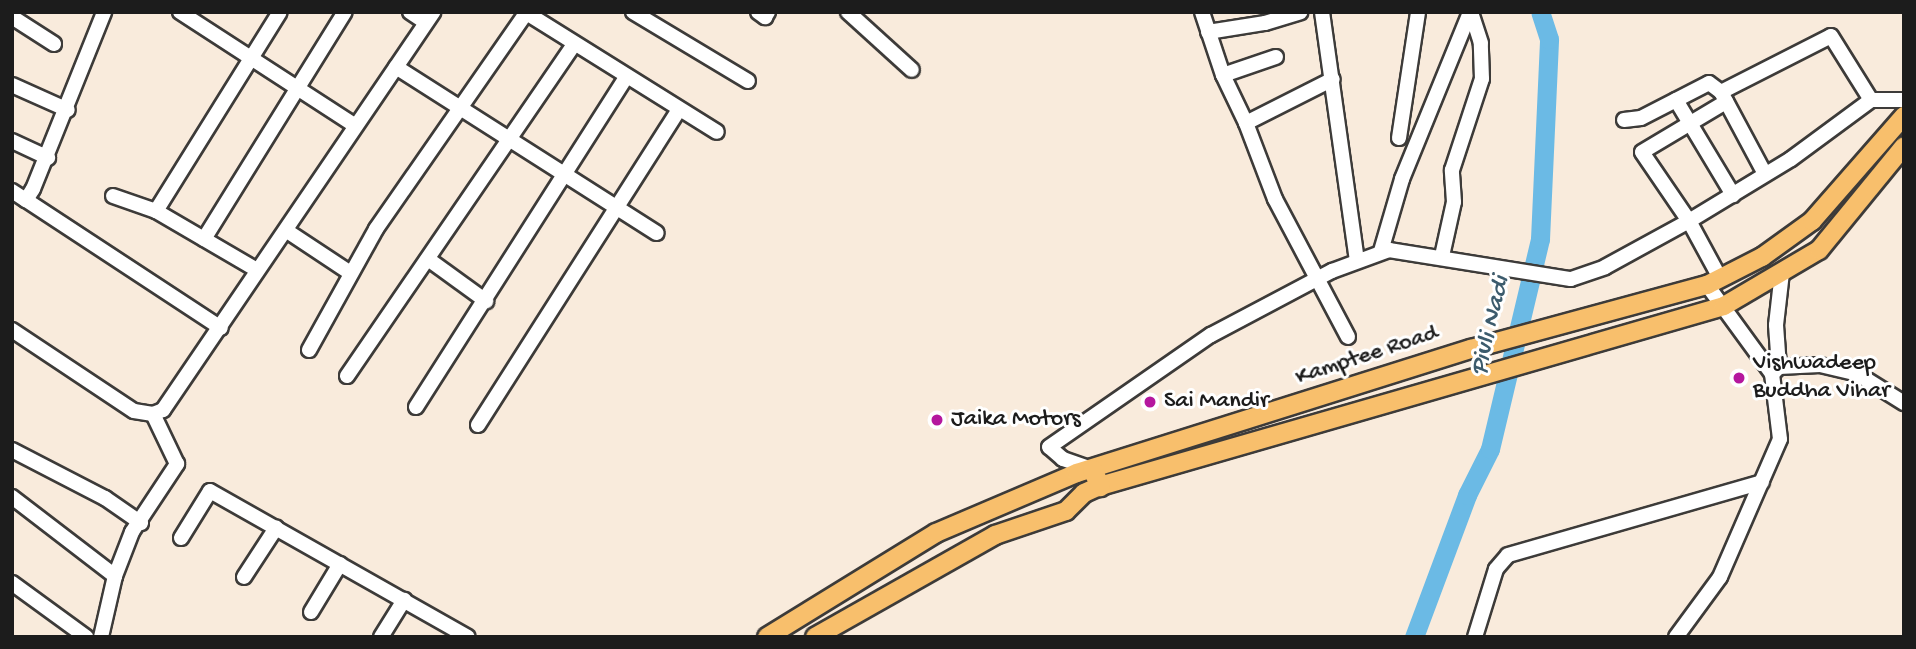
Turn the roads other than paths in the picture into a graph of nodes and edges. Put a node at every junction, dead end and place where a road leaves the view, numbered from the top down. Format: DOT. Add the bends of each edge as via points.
graph roads {
  1 [pos="104,12"];
  2 [pos="180,12"];
  3 [pos="210,12"];
  4 [pos="280,12"];
  5 [pos="345,12"];
  6 [pos="410,12"];
  7 [pos="633,12"];
  8 [pos="758,12"];
  9 [pos="768,12"];
  10 [pos="848,12"];
  11 [pos="1202,12"];
  12 [pos="1300,12"];
  13 [pos="1322,12"];
  14 [pos="1418,12"];
  15 [pos="1471,12"];
  16 [pos="526,13"];
  17 [pos="12,17"];
  18 [pos="429,17"];
  19 [pos="201,26"];
  20 [pos="1208,32"];
  21 [pos="54,44"];
  22 [pos="575,44"];
  23 [pos="252,57"];
  24 [pos="1276,57"];
  25 [pos="396,67"];
  26 [pos="912,70"];
  27 [pos="1223,75"];
  28 [pos="626,78"];
  29 [pos="1333,79"];
  30 [pos="748,80"];
  31 [pos="12,85"];
  32 [pos="296,90"];
  33 [pos="1723,97"];
  34 [pos="1676,100"];
  35 [pos="1871,100"];
  36 [pos="1904,100"];
  37 [pos="464,108"];
  38 [pos="68,110"];
  39 [pos="678,110"];
  40 [pos="1904,116"];
  41 [pos="1624,120"];
  42 [pos="1689,120"];
  43 [pos="1247,123"];
  44 [pos="354,125"];
  45 [pos="717,132"];
  46 [pos="509,135"];
  47 [pos="1399,138"];
  48 [pos="12,141"];
  49 [pos="1904,146"];
  50 [pos="48,158"];
  51 [pos="1765,174"];
  52 [pos="567,176"];
  53 [pos="12,191"];
  54 [pos="1733,195"];
  55 [pos="113,196"];
  56 [pos="26,200"];
  57 [pos="617,208"];
  58 [pos="156,211"];
  59 [pos="1689,222"];
  60 [pos="287,231"];
  61 [pos="657,233"];
  62 [pos="204,239"];
  63 [pos="1381,251"];
  64 [pos="1442,256"];
  65 [pos="428,259"];
  66 [pos="1357,260"];
  67 [pos="257,270"];
  68 [pos="348,271"];
  69 [pos="1782,272"];
  70 [pos="1314,280"];
  71 [pos="1713,281"];
  72 [pos="486,301"];
  73 [pos="1724,306"];
  74 [pos="221,328"];
  75 [pos="12,330"];
  76 [pos="1348,337"];
  77 [pos="309,350"];
  78 [pos="1775,370"];
  79 [pos="347,376"];
  80 [pos="1904,403"];
  81 [pos="416,407"];
  82 [pos="153,414"];
  83 [pos="478,425"];
  84 [pos="12,450"];
  85 [pos="1088,480"];
  86 [pos="1762,482"];
  87 [pos="12,497"];
  88 [pos="141,523"];
  89 [pos="276,528"];
  90 [pos="181,538"];
  91 [pos="340,564"];
  92 [pos="115,576"];
  93 [pos="244,577"];
  94 [pos="12,583"];
  95 [pos="404,600"];
  96 [pos="311,612"];
  97 [pos="464,636"];
  98 [pos="86,637"];
  99 [pos="102,637"];
  100 [pos="381,637"];
  101 [pos="752,637"];
  102 [pos="767,637"];
  103 [pos="804,637"];
  104 [pos="816,637"];
  105 [pos="1475,637"];
  106 [pos="1675,637"];
  1 -- 38 [label="street"];
  2 -- 19 [label="street"];
  3 -- 19 [label="street"];
  4 -- 23 [label="street"];
  5 -- 32 [label="street"];
  6 -- 18 [label="street"];
  7 -- 30 [label="street"];
  8 -- 9 [label="street" via="765,17"];
  10 -- 26 [label="street"];
  11 -- 20 [label="street"];
  12 -- 20 [label="street"];
  13 -- 29 [label="street"];
  14 -- 47 [label="street"];
  15 -- 63 [label="street" via="1402,179"];
  15 -- 64 [label="street" via="1481,43 1482,79 1452,170 1454,202"];
  16 -- 22 [label="street"];
  16 -- 37 [label="street"];
  17 -- 21 [label="street"];
  18 -- 25 [label="street"];
  19 -- 23 [label="street"];
  20 -- 27 [label="street"];
  22 -- 28 [label="street"];
  22 -- 46 [label="street"];
  23 -- 32 [label="street"];
  23 -- 58 [label="street"];
  24 -- 27 [label="street"];
  25 -- 37 [label="street"];
  25 -- 44 [label="street"];
  27 -- 43 [label="street"];
  28 -- 39 [label="street"];
  28 -- 52 [label="street"];
  29 -- 43 [label="street"];
  29 -- 66 [label="street"];
  31 -- 38 [label="street"];
  32 -- 44 [label="street"];
  32 -- 62 [label="street"];
  33 -- 34 [label="street" via="1709,83"];
  33 -- 35 [label="street" via="1831,36"];
  33 -- 42 [label="street"];
  33 -- 51 [label="street"];
  34 -- 41 [label="street" via="1641,118"];
  34 -- 42 [label="street"];
  35 -- 36 [label="street"];
  35 -- 51 [label="street"];
  37 -- 46 [label="street"];
  37 -- 68 [label="street"];
  38 -- 50 [label="street"];
  39 -- 45 [label="street"];
  39 -- 57 [label="street"];
  40 -- 71 [label="main road" via="1812,220 1762,257"];
  42 -- 54 [label="street"];
  42 -- 59 [label="street" via="1642,152"];
  43 -- 70 [label="street" via="1275,199"];
  44 -- 60 [label="street"];
  46 -- 52 [label="street"];
  46 -- 65 [label="street"];
  48 -- 50 [label="street"];
  49 -- 69 [label="main road" via="1819,250"];
  50 -- 56 [label="street"];
  51 -- 54 [label="street"];
  52 -- 57 [label="street"];
  52 -- 72 [label="street"];
  53 -- 56 [label="street"];
  54 -- 59 [label="street"];
  55 -- 58 [label="street"];
  56 -- 74 [label="street"];
  57 -- 61 [label="street"];
  57 -- 83 [label="street"];
  58 -- 62 [label="street"];
  59 -- 64 [label="street" via="1605,267 1571,279"];
  59 -- 71 [label="street"];
  60 -- 67 [label="street"];
  60 -- 68 [label="street"];
  62 -- 67 [label="street"];
  63 -- 64 [label="street"];
  63 -- 66 [label="street"];
  65 -- 72 [label="street"];
  65 -- 79 [label="street"];
  66 -- 70 [label="street"];
  67 -- 74 [label="street"];
  68 -- 77 [label="street" via="335,307"];
  69 -- 73 [label="main road"];
  69 -- 78 [label="street"];
  70 -- 76 [label="street"];
  70 -- 85 [label="street" via="1212,335 1049,447"];
  71 -- 73 [label="street"];
  71 -- 85 [label="main road, Kamptee Road" via="1471,349"];
  72 -- 81 [label="street"];
  73 -- 78 [label="street"];
  73 -- 85 [label="main road"];
  74 -- 82 [label="street" via="177,393"];
  75 -- 82 [label="street" via="134,411"];
  78 -- 80 [label="street" via="1820,365 1856,373"];
  78 -- 86 [label="street" via="1780,439"];
  82 -- 88 [label="street" via="177,464"];
  84 -- 88 [label="street" via="105,498"];
  85 -- 101 [label="main road" via="1054,473 932,527"];
  85 -- 102 [label="main road" via="936,533"];
  85 -- 103 [label="main road" via="948,549"];
  85 -- 104 [label="main road" via="1066,511 995,535"];
  86 -- 105 [label="street" via="1508,555 1496,569"];
  86 -- 106 [label="street" via="1720,576"];
  87 -- 92 [label="street"];
  88 -- 92 [label="street" via="132,532"];
  89 -- 90 [label="street" via="210,491"];
  89 -- 91 [label="street"];
  89 -- 93 [label="street"];
  91 -- 95 [label="street"];
  91 -- 96 [label="street"];
  92 -- 99 [label="street"];
  94 -- 98 [label="street"];
  95 -- 97 [label="street"];
  95 -- 100 [label="street"];
}
